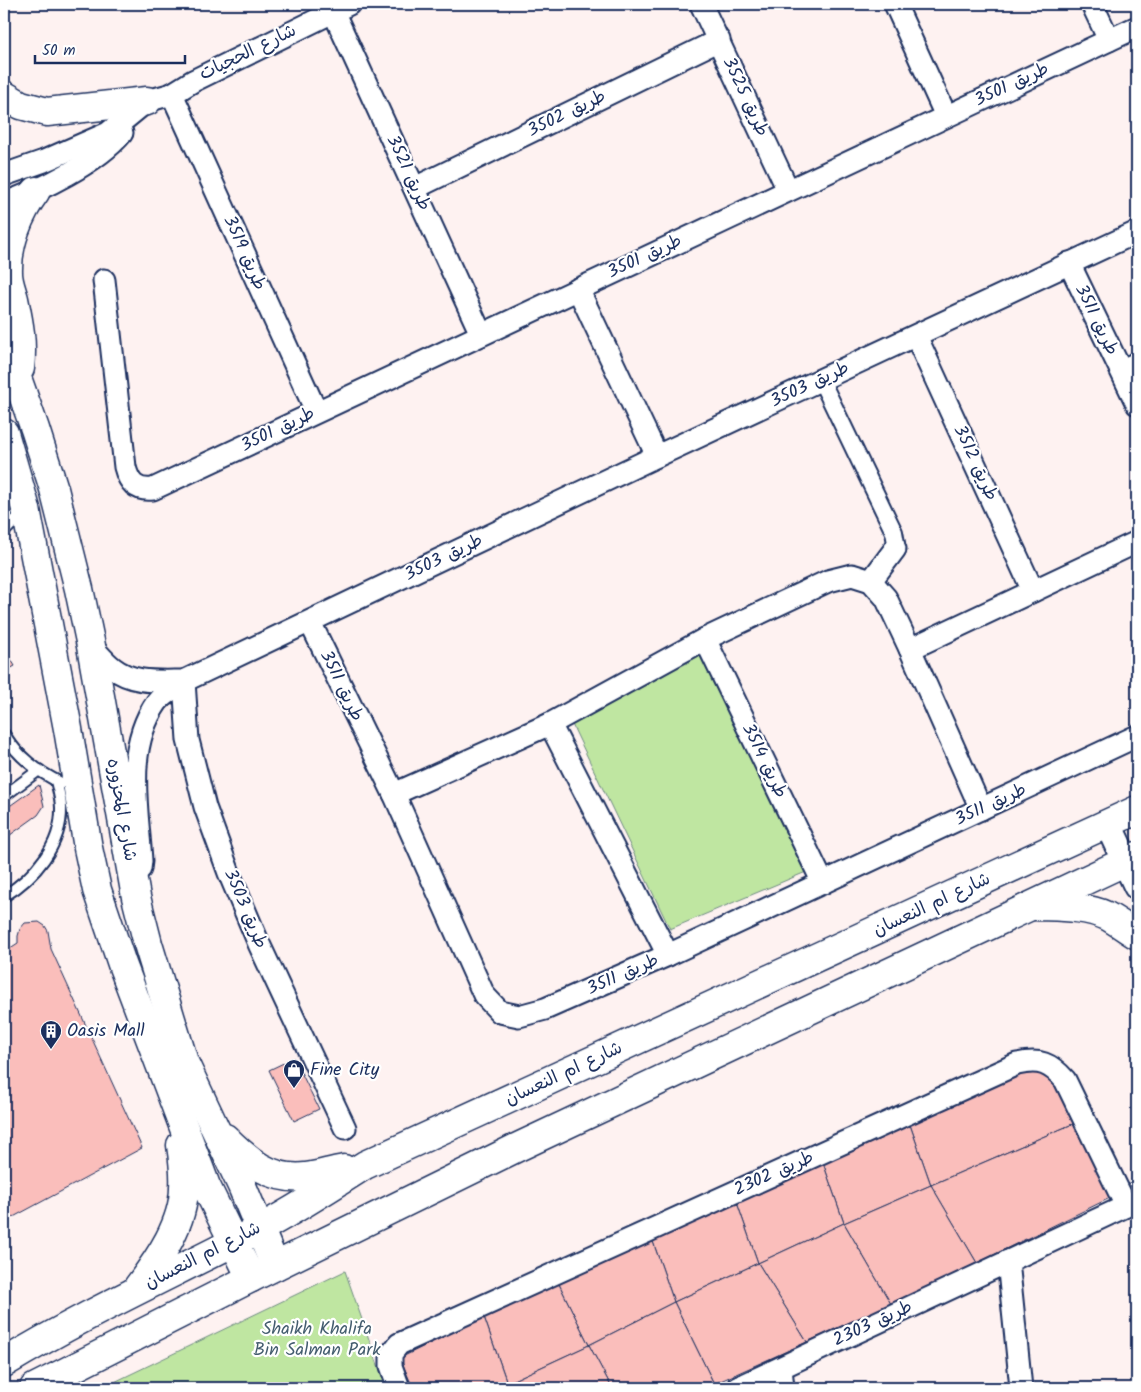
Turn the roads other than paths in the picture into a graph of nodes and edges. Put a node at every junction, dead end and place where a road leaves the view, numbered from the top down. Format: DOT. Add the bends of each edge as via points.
graph roads {
  1 [pos="702,4"];
  2 [pos="894,4"];
  3 [pos="1092,4"];
  4 [pos="341,8"];
  5 [pos="1137,27"];
  6 [pos="719,40"];
  7 [pos="1109,40"];
  8 [pos="4,95"];
  9 [pos="159,98"];
  10 [pos="946,116"];
  11 [pos="4,175"];
  12 [pos="415,188"];
  13 [pos="788,190"];
  14 [pos="36,191"];
  15 [pos="4,203"];
  16 [pos="1137,232"];
  17 [pos="1069,263"];
  18 [pos="104,280"];
  19 [pos="578,289"];
  20 [pos="481,334"];
  21 [pos="916,336"];
  22 [pos="4,341"];
  23 [pos="1137,356"];
  24 [pos="1118,366"];
  25 [pos="821,380"];
  26 [pos="17,381"];
  27 [pos="1137,404"];
  28 [pos="316,411"];
  29 [pos="4,433"];
  30 [pos="657,456"];
  31 [pos="26,509"];
  32 [pos="4,532"];
  33 [pos="1137,542"];
  34 [pos="895,549"];
  35 [pos="871,581"];
  36 [pos="1033,591"];
  37 [pos="310,622"];
  38 [pos="705,639"];
  39 [pos="91,646"];
  40 [pos="910,648"];
  41 [pos="184,681"];
  42 [pos="145,723"];
  43 [pos="550,724"];
  44 [pos="4,734"];
  45 [pos="1137,736"];
  46 [pos="188,740"];
  47 [pos="39,770"];
  48 [pos="67,786"];
  49 [pos="394,794"];
  50 [pos="4,796"];
  51 [pos="981,809"];
  52 [pos="1137,810"];
  53 [pos="1108,824"];
  54 [pos="1132,859"];
  55 [pos="822,883"];
  56 [pos="1137,886"];
  57 [pos="4,896"];
  58 [pos="136,897"];
  59 [pos="1031,906"];
  60 [pos="1137,935"];
  61 [pos="668,955"];
  62 [pos="177,1108"];
  63 [pos="214,1127"];
  64 [pos="345,1128"];
  65 [pos="365,1165"];
  66 [pos="1132,1203"];
  67 [pos="258,1229"];
  68 [pos="233,1242"];
  69 [pos="1008,1261"];
  70 [pos="275,1266"];
  71 [pos="251,1278"];
  72 [pos="134,1291"];
  73 [pos="4,1363"];
  74 [pos="782,1378"];
  75 [pos="34,1388"];
  76 [pos="399,1388"];
  77 [pos="737,1388"];
  78 [pos="1021,1388"];
  1 -- 6 [label="street, طريق 3525"];
  2 -- 10 [label="street"];
  3 -- 7 [label="street"];
  4 -- 9 [label="street, شارع الحجيات"];
  4 -- 12 [label="street, طريق 3521"];
  5 -- 7 [label="street, طريق 3501"];
  6 -- 12 [label="street, طريق 3502"];
  6 -- 13 [label="street, طريق 3525"];
  7 -- 10 [label="street, طريق 3501"];
  8 -- 9 [label="main road" via="21,105 47,112"];
  9 -- 11 [label="street, شارع الحجيات" via="108,133"];
  9 -- 14 [label="street, شارع الحجيات" via="97,156"];
  9 -- 28 [label="street, طريق 3519"];
  10 -- 13 [label="street, طريق 3501"];
  12 -- 20 [label="street, طريق 3521"];
  13 -- 19 [label="street, طريق 3501"];
  14 -- 15 [label="street, شارع الحجيات"];
  14 -- 26 [label="main road" via="24,207 9,254 8,274 23,349"];
  16 -- 17 [label="street, طريق 3503"];
  17 -- 21 [label="street, طريق 3503"];
  17 -- 24 [label="street, طريق 3511"];
  18 -- 28 [label="street, طريق 3501" via="126,472 131,484 139,489 153,489"];
  19 -- 20 [label="street, طريق 3501"];
  19 -- 30 [label="street"];
  20 -- 28 [label="street, طريق 3501"];
  21 -- 25 [label="street, طريق 3503"];
  21 -- 36 [label="street, طريق 3512"];
  22 -- 26 [label="main road, شارع المحزوره"];
  23 -- 24 [label="lane"];
  24 -- 27 [label="street, طريق 3511"];
  25 -- 30 [label="street, طريق 3503"];
  25 -- 34 [label="street" via="894,532"];
  26 -- 39 [label="main road, شارع المحزوره" via="54,489"];
  29 -- 31 [label="main road"];
  30 -- 37 [label="street, طريق 3503"];
  31 -- 32 [label="lane"];
  31 -- 48 [label="main road" via="68,729"];
  33 -- 36 [label="street"];
  34 -- 35 [label="street"];
  35 -- 38 [label="street" via="852,575 828,581"];
  35 -- 40 [label="street" via="886,598"];
  36 -- 40 [label="street"];
  37 -- 41 [label="street, طريق 3503"];
  37 -- 49 [label="street, طريق 3511"];
  38 -- 43 [label="street"];
  38 -- 55 [label="street, طريق 3514"];
  39 -- 41 [label="street" via="124,675 145,681"];
  39 -- 58 [label="main road, شارع المحزوره"];
  40 -- 51 [label="street"];
  41 -- 42 [label="street" via="158,701"];
  41 -- 46 [label="street, طريق 3503"];
  42 -- 46 [label="street" via="155,716 170,715 182,725"];
  42 -- 58 [label="street" via="138,744 135,771 141,861"];
  43 -- 49 [label="street"];
  43 -- 61 [label="street"];
  44 -- 47 [label="lane" via="19,755"];
  45 -- 51 [label="street, طريق 3511"];
  46 -- 64 [label="street, طريق 3503" via="205,807 229,873"];
  47 -- 48 [label="lane"];
  47 -- 50 [label="lane"];
  48 -- 57 [label="lane" via="57,838 40,865"];
  48 -- 62 [label="main road" via="122,964"];
  49 -- 61 [label="street, طريق 3511" via="484,995 500,1012 519,1016 545,1009"];
  51 -- 55 [label="street, طريق 3511"];
  52 -- 53 [label="main road, شارع ام النعسان"];
  53 -- 54 [label="street"];
  53 -- 65 [label="main road, شارع ام النعسان"];
  54 -- 56 [label="street"];
  54 -- 59 [label="main road"];
  55 -- 61 [label="street, طريق 3511"];
  58 -- 63 [label="main road, شارع المحزوره" via="184,1062"];
  59 -- 60 [label="main road" via="1090,910 1107,916"];
  59 -- 70 [label="main road" via="516,1148"];
  62 -- 68 [label="main road" via="206,1186"];
  62 -- 72 [label="main road" via="185,1188 177,1223 163,1250"];
  63 -- 65 [label="main road" via="247,1160 281,1176 308,1177"];
  63 -- 67 [label="main road, شارع المحزوره"];
  65 -- 67 [label="main road, شارع ام النعسان"];
  66 -- 69 [label="street, طريق 2303"];
  66 -- 76 [label="street, طريق 2302" via="1065,1080 1044,1063 1017,1064 399,1344 391,1354 391,1366"];
  67 -- 68 [label="main road, شارع ام النعسان"];
  67 -- 70 [label="main road, شارع المحزوره"];
  68 -- 71 [label="main road"];
  68 -- 72 [label="main road, شارع ام النعسان"];
  69 -- 74 [label="street, طريق 2303"];
  69 -- 78 [label="street"];
  70 -- 71 [label="main road"];
  71 -- 75 [label="main road"];
  72 -- 73 [label="main road, شارع ام النعسان"];
  74 -- 77 [label="street, طريق 2303"];
}
